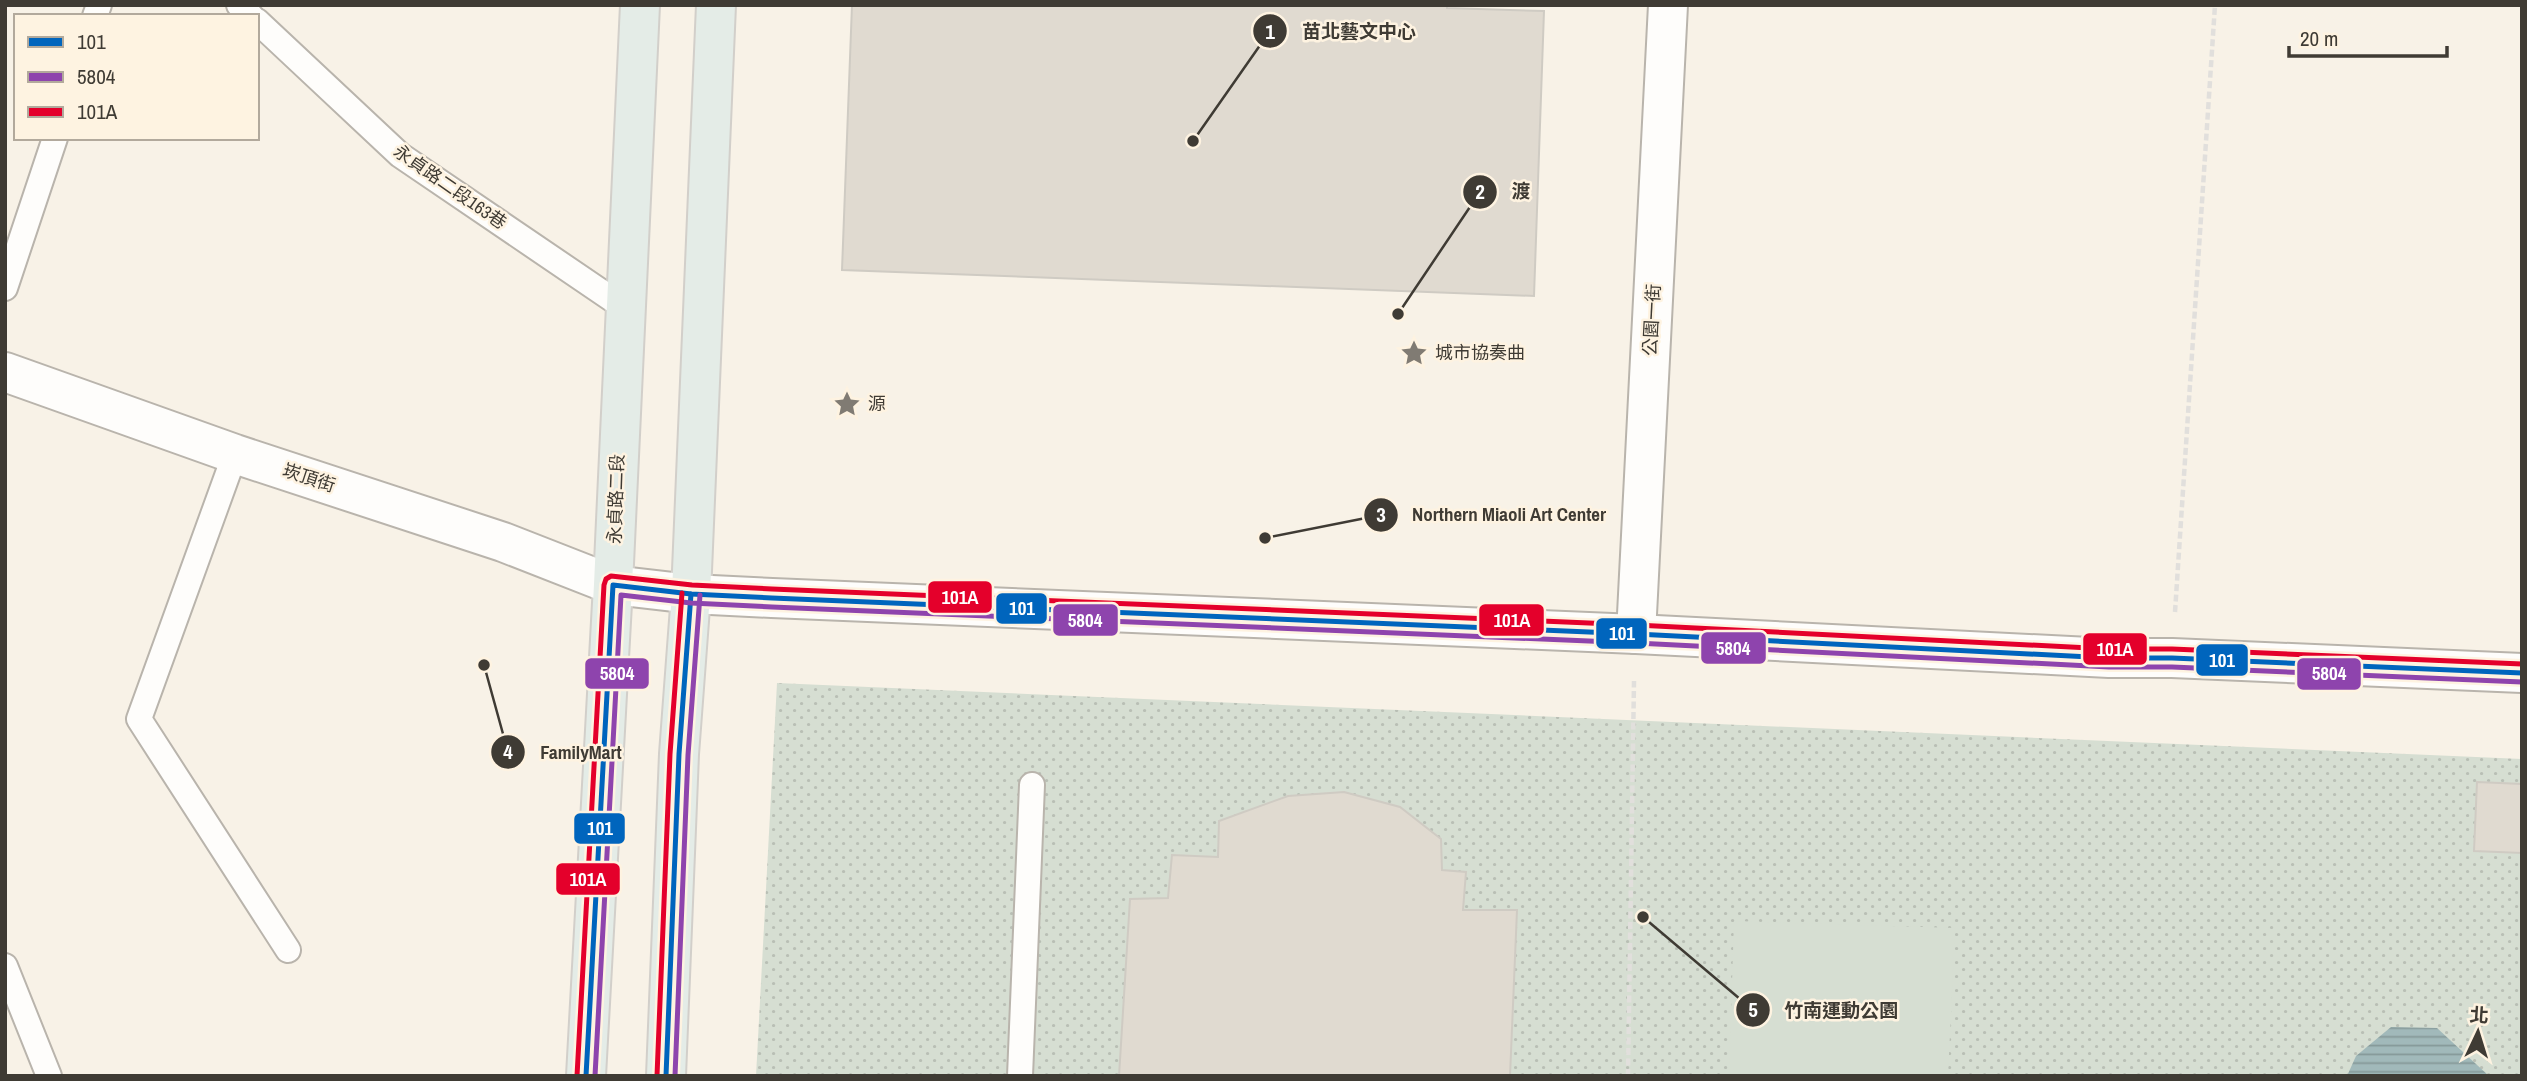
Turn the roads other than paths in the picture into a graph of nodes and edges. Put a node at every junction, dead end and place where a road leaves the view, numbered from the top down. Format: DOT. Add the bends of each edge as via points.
graph roads {
  1 [pos="640,5"];
  2 [pos="716,5"];
  3 [pos="1668,5"];
  4 [pos="259,24"];
  5 [pos="54,140"];
  6 [pos="5,288"];
  7 [pos="625,308"];
  8 [pos="5,372"];
  9 [pos="235,454"];
  10 [pos="613,585"];
  11 [pos="691,594"];
  12 [pos="1636,634"];
  13 [pos="2522,673"];
  14 [pos="1032,785"];
  15 [pos="288,950"];
  16 [pos="5,966"];
  17 [pos="50,1076"];
  18 [pos="586,1076"];
  19 [pos="666,1076"];
  20 [pos="1020,1076"];
  1 -- 7 [label="main road, 永貞路二段"];
  2 -- 11 [label="main road"];
  3 -- 12 [label="street, 公園一街"];
  4 -- 7 [label="lane, 永貞路二段163巷" via="400,155"];
  5 -- 6 [label="lane"];
  7 -- 10 [label="main road, 永貞路二段"];
  8 -- 9 [label="street, 崁頂街"];
  9 -- 10 [label="street, 崁頂街" via="503,542"];
  9 -- 15 [label="lane" via="139,719"];
  10 -- 11 [label="street, 崁頂街"];
  10 -- 18 [label="main road, 永貞路二段"];
  11 -- 12 [label="street, 崁頂街"];
  11 -- 19 [label="main road" via="679,754"];
  12 -- 13 [label="street, 崁頂街"];
  14 -- 20 [label="lane"];
  16 -- 17 [label="lane"];
}
